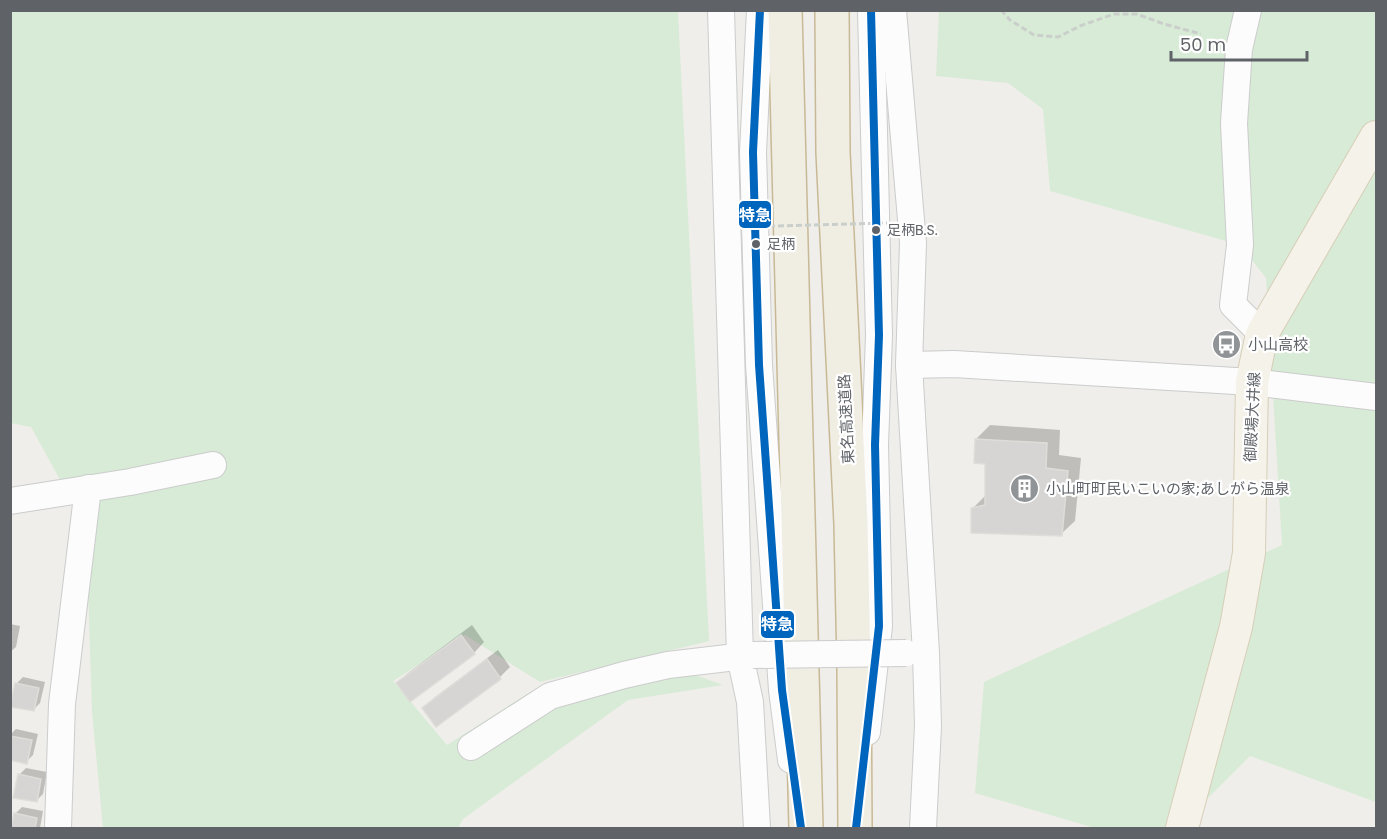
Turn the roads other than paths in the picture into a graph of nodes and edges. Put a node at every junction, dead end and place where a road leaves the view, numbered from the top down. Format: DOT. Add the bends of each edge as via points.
graph roads {
  1 [pos="721,10"];
  2 [pos="760,10"];
  3 [pos="785,10"];
  4 [pos="832,10"];
  5 [pos="871,10"];
  6 [pos="893,10"];
  7 [pos="1248,10"];
  8 [pos="1377,137"];
  9 [pos="1262,334"];
  10 [pos="909,365"];
  11 [pos="1252,382"];
  12 [pos="1377,397"];
  13 [pos="213,465"];
  14 [pos="88,488"];
  15 [pos="10,501"];
  16 [pos="916,653"];
  17 [pos="746,656"];
  18 [pos="471,747"];
  19 [pos="58,828"];
  20 [pos="757,828"];
  21 [pos="801,828"];
  22 [pos="806,828"];
  23 [pos="855,828"];
  24 [pos="923,828"];
  25 [pos="1182,828"];
  1 -- 17 [label="street"];
  2 -- 21 [label="street" via="753,152 759,365 782,690"];
  3 -- 22 [label="highway"];
  4 -- 23 [label="highway, 東名高速道路" via="833,153 851,524"];
  5 -- 23 [label="street" via="879,335 875,446 879,626"];
  6 -- 10 [label="street" via="913,243"];
  7 -- 9 [label="street" via="1239,49 1234,123 1240,245 1233,306"];
  8 -- 9 [label="main road, 御殿場大井線"];
  9 -- 11 [label="main road, 御殿場大井線"];
  10 -- 11 [label="street" via="954,364"];
  10 -- 16 [label="street"];
  11 -- 12 [label="street"];
  11 -- 25 [label="main road, 御殿場大井線" via="1249,553 1236,627"];
  13 -- 14 [label="street"];
  14 -- 15 [label="street"];
  14 -- 19 [label="street" via="62,704"];
  16 -- 17 [label="street, bridge"];
  16 -- 24 [label="street" via="928,726"];
  17 -- 18 [label="street" via="668,665 550,696"];
  17 -- 20 [label="street"];
}
